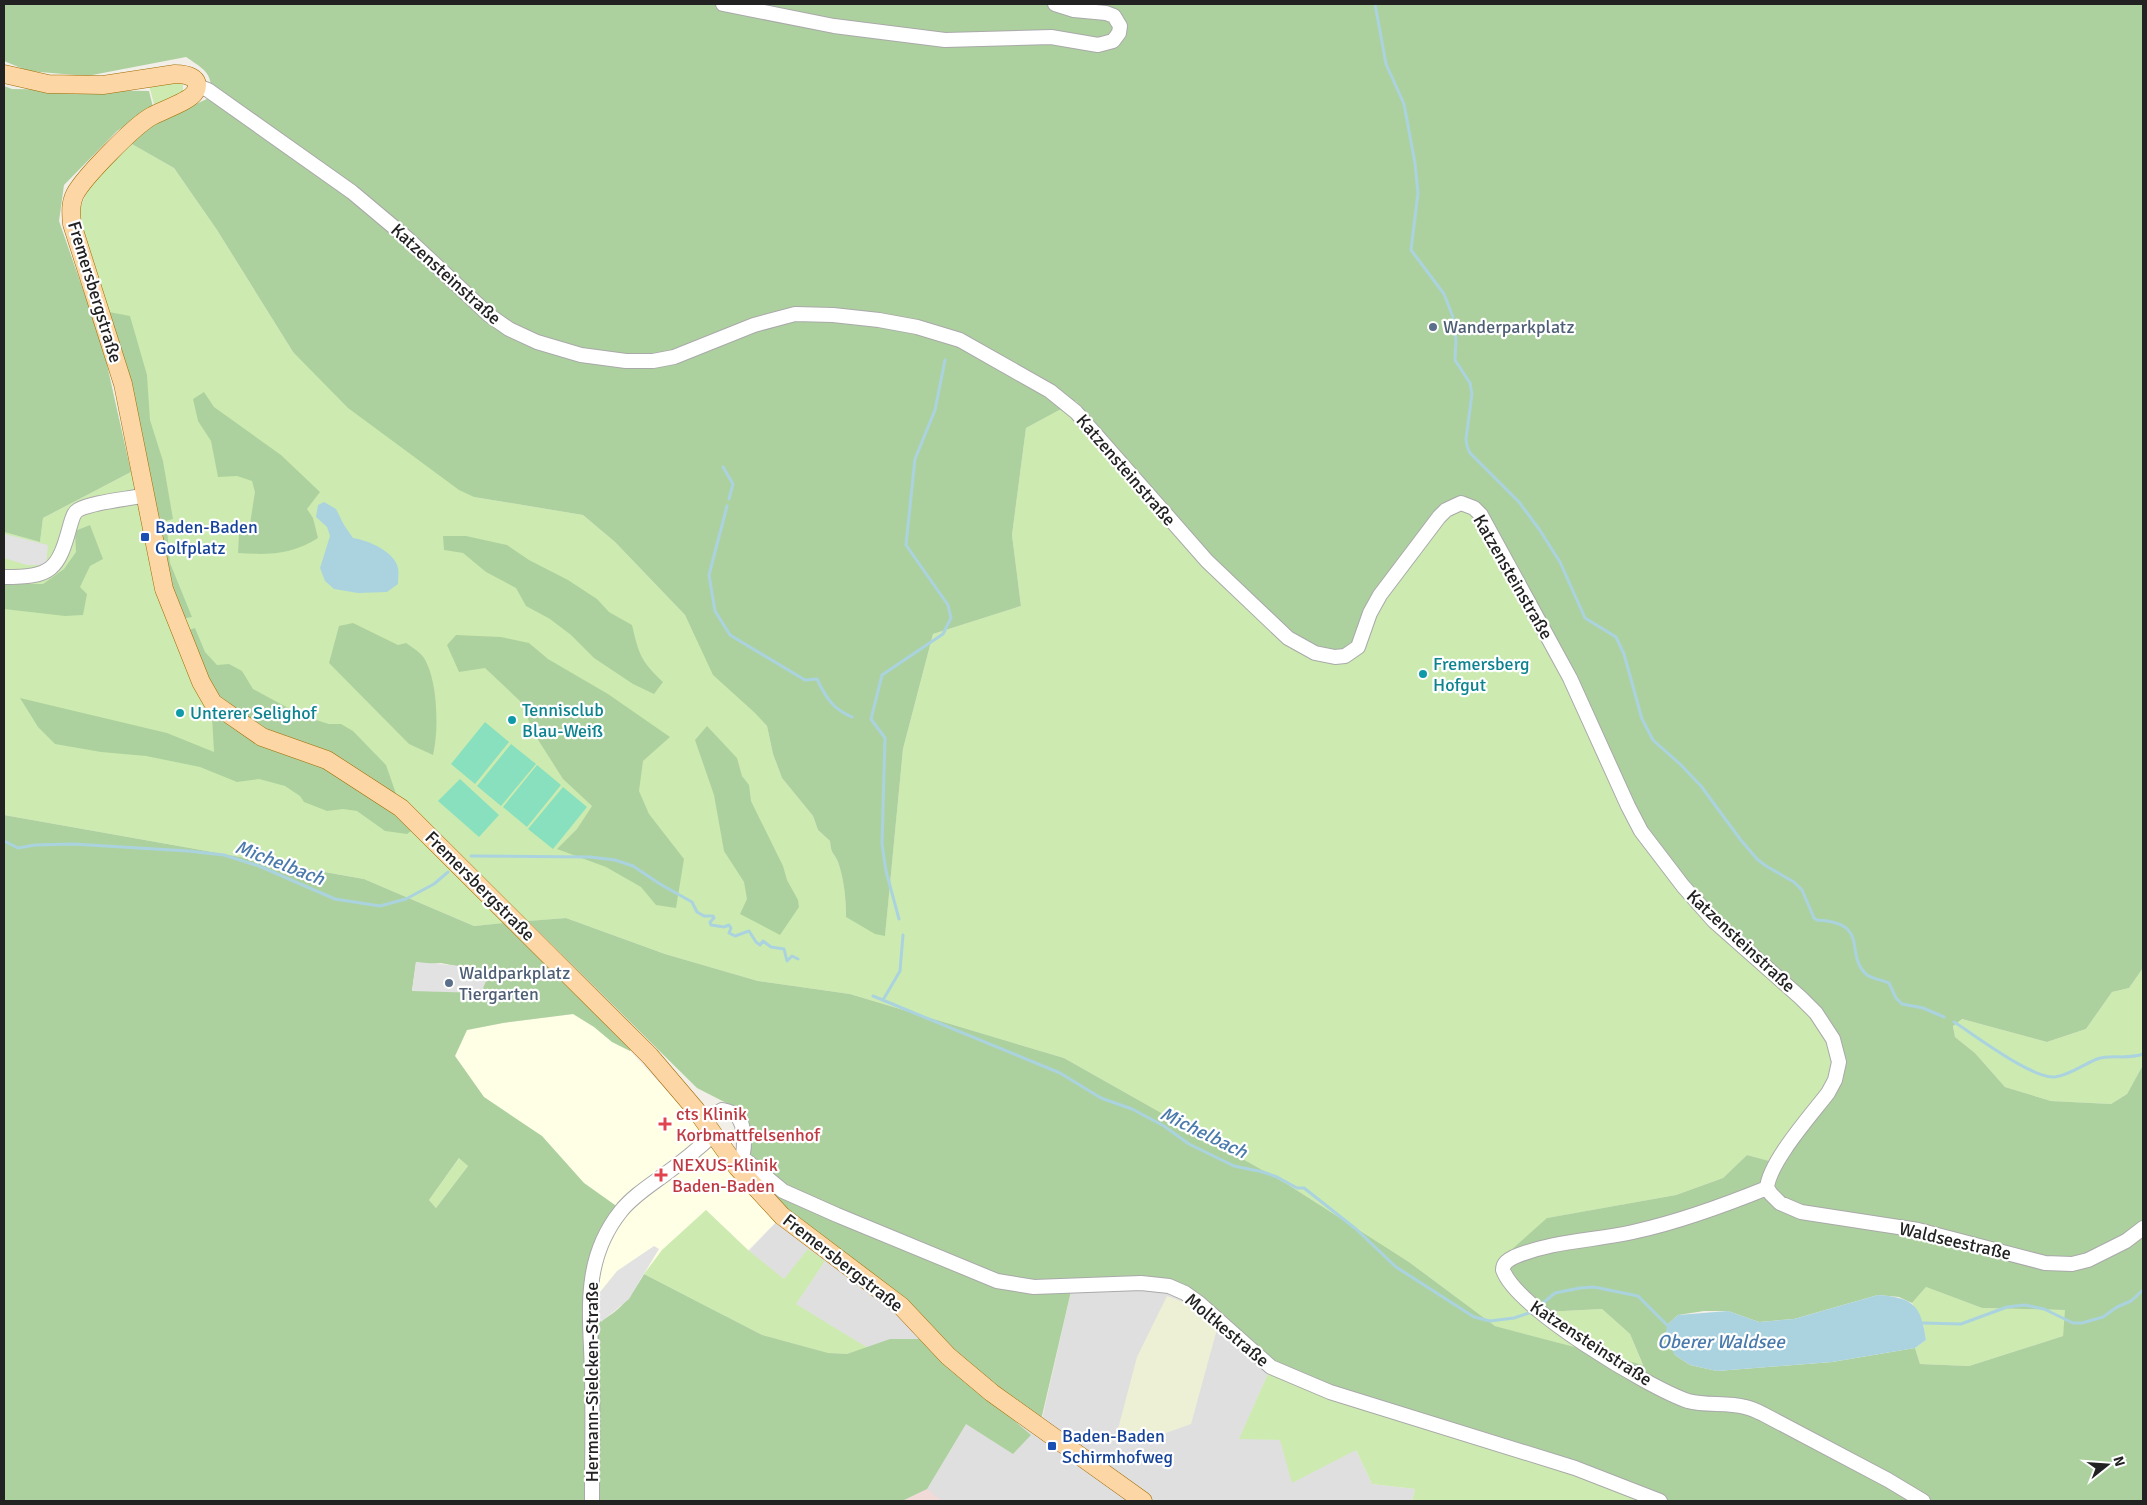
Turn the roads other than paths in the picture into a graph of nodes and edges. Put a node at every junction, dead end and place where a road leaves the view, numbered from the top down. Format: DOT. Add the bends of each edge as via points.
graph roads {
  1 [pos="723,4"];
  2 [pos="1055,4"];
  3 [pos="4,74"];
  4 [pos="197,86"];
  5 [pos="146,495"];
  6 [pos="4,577"];
  7 [pos="709,1128"];
  8 [pos="740,1162"];
  9 [pos="1767,1188"];
  10 [pos="2143,1228"];
  11 [pos="592,1501"];
  12 [pos="1142,1501"];
  13 [pos="1660,1501"];
  14 [pos="1923,1501"];
  1 -- 2 [label="street" via="834,26 945,40 1051,37 1098,45 1113,41 1119,33 1120,26 1114,16"];
  3 -- 4 [label="main road" via="48,84 103,85 186,74"];
  4 -- 5 [label="main road, Fremersbergstraße" via="189,98 133,129 80,186 70,207 72,224 122,384"];
  4 -- 9 [label="street, Katzensteinstraße" via="208,90 352,192 489,315 537,342 581,355 653,361 674,357 754,325 795,314 879,320 960,340 1050,391 1076,412 1207,561 1288,638 1315,653 1345,656 1358,647 1380,595 1439,517 1461,503 1474,508 1481,515 1549,637 1641,831 1682,886 1714,920 1811,1008 1836,1046 1839,1062 1835,1080 1777,1163"];
  5 -- 6 [label="street" via="77,511 72,517 62,554 49,570"];
  5 -- 7 [label="main road, Fremersbergstraße" via="164,589 201,682 213,703 262,737 328,760 401,808 650,1056"];
  7 -- 8 [label="main road, Fremersbergstraße"];
  7 -- 8 [label="street" via="722,1110 738,1116 742,1130"];
  7 -- 11 [label="street, Hermann-Sielcken-Straße" via="695,1152 622,1210 606,1233 595,1262 589,1308"];
  8 -- 12 [label="main road, Fremersbergstraße" via="782,1216 901,1306 965,1371"];
  8 -- 13 [label="street, Moltkestraße" via="783,1191 998,1281 1034,1287 1140,1283 1169,1286 1185,1292 1199,1303 1271,1367 1330,1392 1566,1465"];
  9 -- 10 [label="street, Waldseestraße" via="1780,1203 1801,1212 1944,1235 2045,1263 2072,1264 2088,1260 2126,1241"];
  9 -- 14 [label="street, Katzensteinstraße" via="1709,1212 1637,1232 1537,1248 1508,1260 1503,1270 1507,1280 1545,1317 1663,1390 1690,1401 1744,1406 1763,1414"];
}
